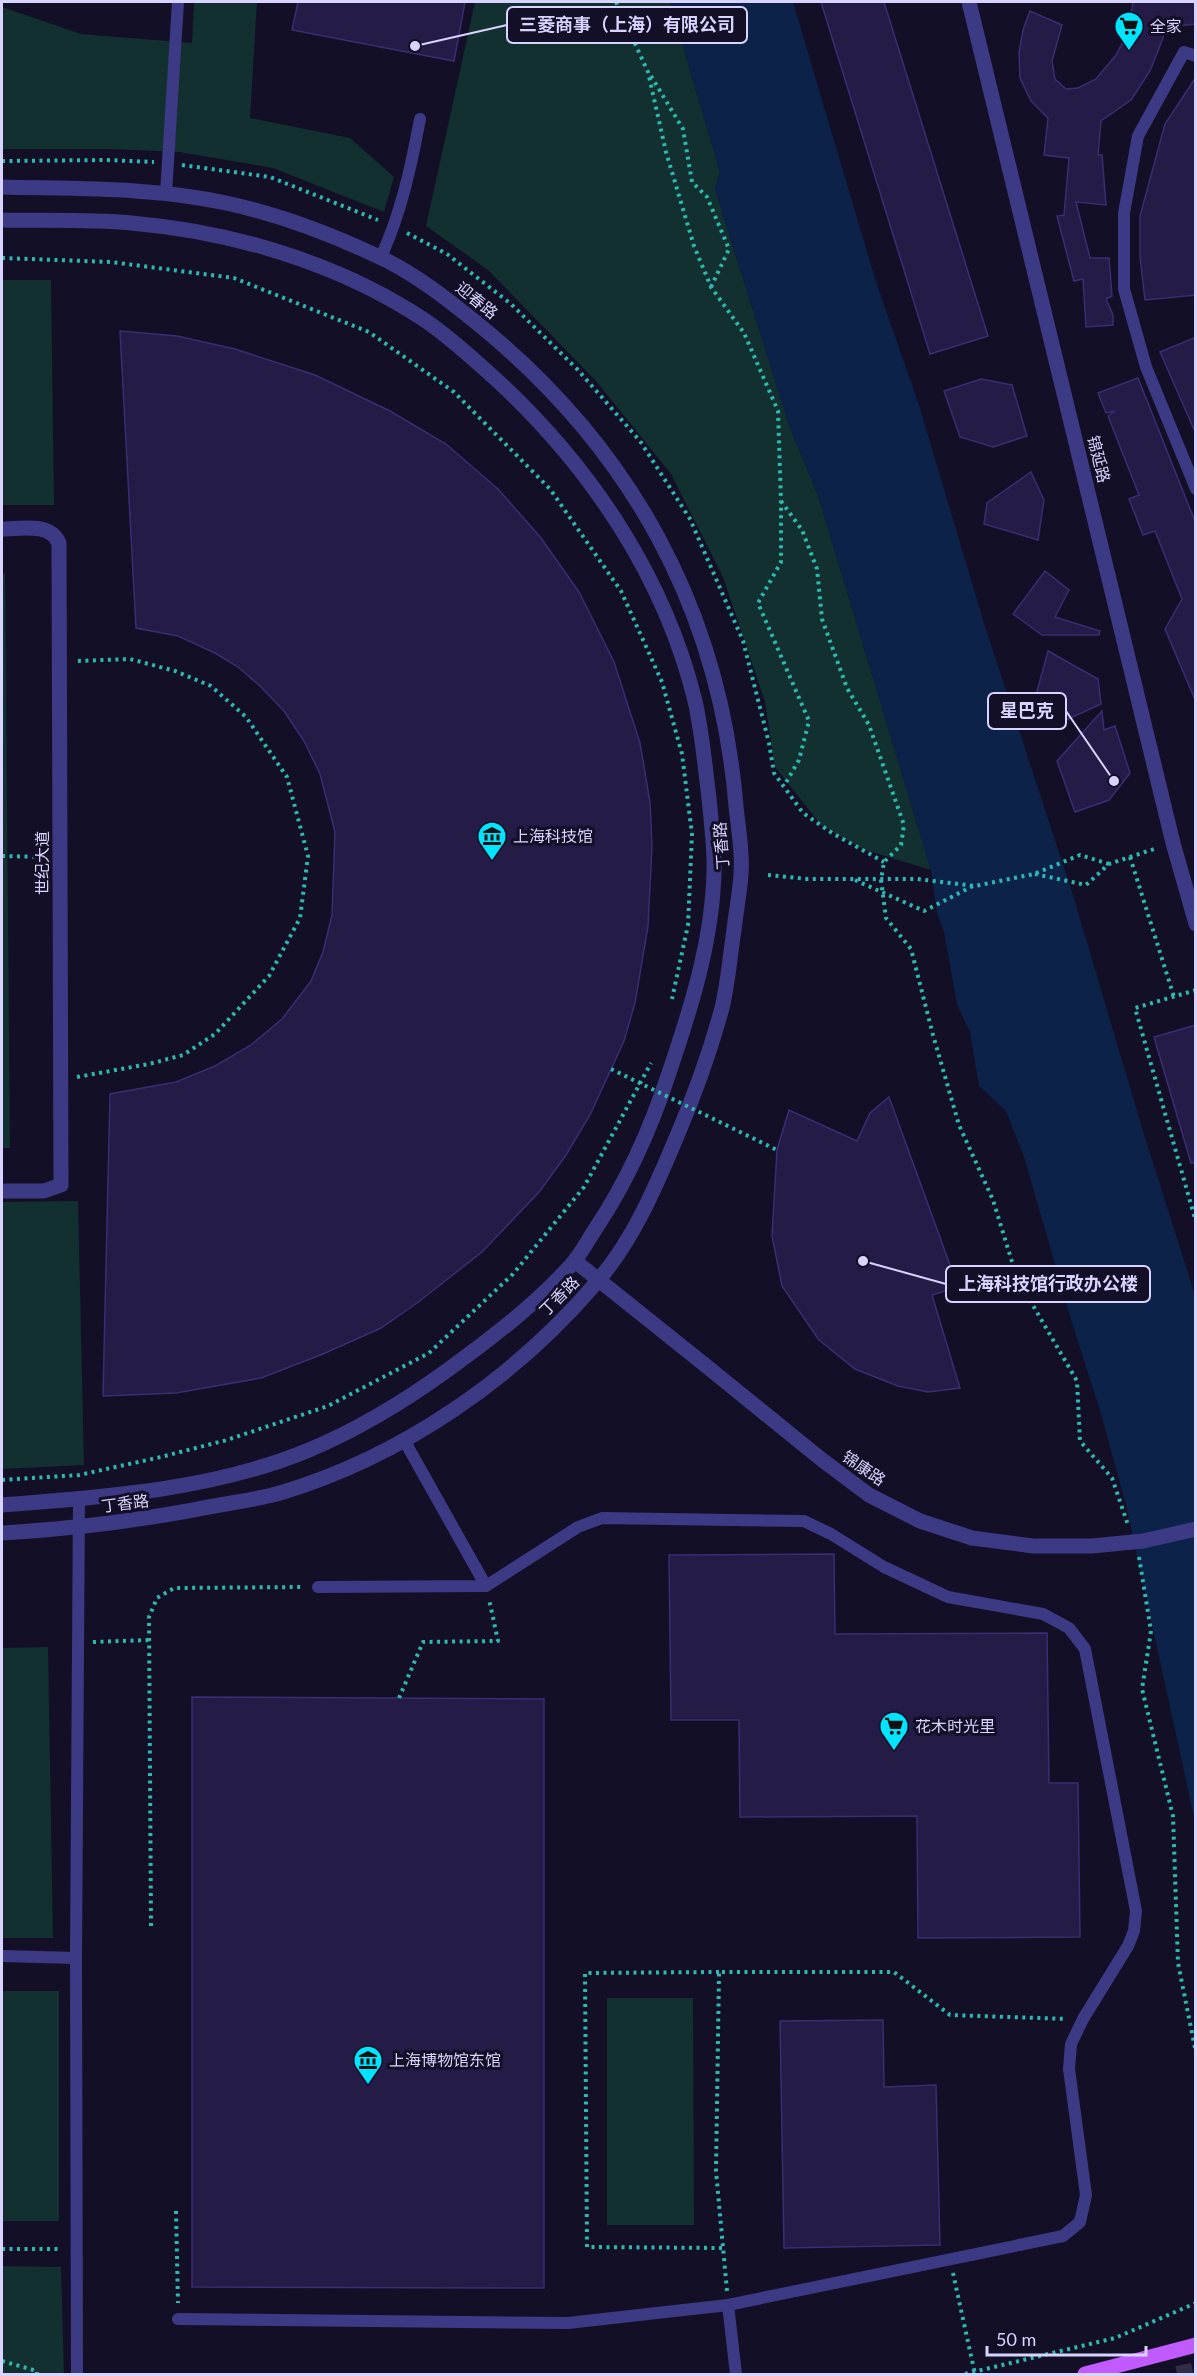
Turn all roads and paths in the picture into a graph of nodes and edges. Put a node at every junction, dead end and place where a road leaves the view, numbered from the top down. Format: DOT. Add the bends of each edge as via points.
graph roads {
  1 [pos="178,2"];
  2 [pos="616,2"];
  3 [pos="969,2"];
  4 [pos="1196,56"];
  5 [pos="648,72"];
  6 [pos="420,119"];
  7 [pos="2,187"];
  8 [pos="166,194"];
  9 [pos="2,220"];
  10 [pos="381,257"];
  11 [pos="2,258"];
  12 [pos="711,287"];
  13 [pos="1196,489"];
  14 [pos="781,501"];
  15 [pos="2,529"];
  16 [pos="59,662"];
  17 [pos="725,719"];
  18 [pos="784,786"];
  19 [pos="1144,851"];
  20 [pos="2,856"];
  21 [pos="1130,857"];
  22 [pos="60,858"];
  23 [pos="1109,864"];
  24 [pos="1034,874"];
  25 [pos="768,875"];
  26 [pos="1189,876"];
  27 [pos="855,880"];
  28 [pos="881,880"];
  29 [pos="975,886"];
  30 [pos="882,893"];
  31 [pos="1196,924"];
  32 [pos="1196,990"];
  33 [pos="1174,997"];
  34 [pos="670,1005"];
  35 [pos="653,1061"];
  36 [pos="611,1069"];
  37 [pos="61,1079"];
  38 [pos="777,1150"];
  39 [pos="2,1191"];
  40 [pos="1196,1222"];
  41 [pos="575,1261"];
  42 [pos="599,1280"];
  43 [pos="404,1440"];
  44 [pos="2,1480"];
  45 [pos="79,1497"];
  46 [pos="2,1504"];
  47 [pos="79,1527"];
  48 [pos="1196,1529"];
  49 [pos="2,1533"];
  50 [pos="1131,1533"];
  51 [pos="1139,1555"];
  52 [pos="318,1587"];
  53 [pos="486,1587"];
  54 [pos="149,1640"];
  55 [pos="78,1642"];
  56 [pos="399,1698"];
  57 [pos="151,1926"];
  58 [pos="2,1956"];
  59 [pos="75,1958"];
  60 [pos="719,1972"];
  61 [pos="1083,2019"];
  62 [pos="1196,2053"];
  63 [pos="176,2211"];
  64 [pos="723,2248"];
  65 [pos="2,2249"];
  66 [pos="77,2249"];
  67 [pos="950,2260"];
  68 [pos="1196,2302"];
  69 [pos="728,2305"];
  70 [pos="178,2319"];
  71 [pos="1196,2345"];
  72 [pos="2,2361"];
  73 [pos="975,2373"];
  74 [pos="37,2374"];
  75 [pos="77,2374"];
  76 [pos="736,2374"];
  77 [pos="965,2374"];
  78 [pos="1085,2374"];
  1 -- 8 [label="lane"];
  2 -- 5 [label="path"];
  3 -- 26 [label="street, 锦延路"];
  4 -- 13 [label="lane" via="1184,52 1138,136 1124,213 1124,290 1146,367"];
  5 -- 12 [label="path" via="666,152 694,246"];
  5 -- 12 [label="path" via="682,129 692,182 707,197 729,249"];
  6 -- 10 [label="lane" via="409,175"];
  7 -- 8 [label="street, 迎春路"];
  8 -- 10 [label="street, 迎春路" via="226,202 275,216"];
  9 -- 41 [label="street, 丁香路" via="175,228 266,247 374,292 428,322 528,409 577,464 648,574 696,704 714,872 707,940 691,1009 636,1159"];
  10 -- 17 [label="street, 迎春路" via="440,294 497,339 551,390 600,447 645,512 681,579 708,652"];
  11 -- 34 [label="path" via="111,262 234,278 369,332 454,392 550,489 621,591 662,682 681,754 692,834 688,925"];
  12 -- 14 [label="path" via="744,333 778,411"];
  14 -- 18 [label="path" via="781,562 758,603 809,721 799,760"];
  14 -- 28 [label="path" via="802,530 817,569 822,619 847,687 869,725 904,825 901,845 884,862"];
  15 -- 16 [label="street, 世纪大道" via="41,529 51,532 59,543"];
  16 -- 22 [label="street, 世纪大道"];
  16 -- 37 [label="path" via="130,659 211,686 246,717 287,777 308,856 300,918 269,976 215,1034 183,1055"];
  17 -- 42 [label="street, 丁香路" via="742,871 723,1003 697,1090 661,1174 634,1227"];
  19 -- 21 [label="path"];
  20 -- 22 [label="path"];
  21 -- 23 [label="path"];
  21 -- 33 [label="path"];
  22 -- 37 [label="street, 世纪大道"];
  23 -- 24 [label="path" via="1080,855"];
  23 -- 24 [label="path" via="1086,885"];
  24 -- 29 [label="path"];
  25 -- 27 [label="path"];
  26 -- 31 [label="street, 锦延路"];
  27 -- 28 [label="path"];
  27 -- 30 [label="path"];
  28 -- 29 [label="path" via="917,879"];
  28 -- 30 [label="path"];
  29 -- 30 [label="path" via="924,911"];
  30 -- 50 [label="path" via="886,918 911,949 959,1125 993,1200 1017,1278 1077,1381 1080,1441 1112,1478"];
  32 -- 33 [label="path"];
  33 -- 40 [label="path" via="1136,1008"];
  35 -- 44 [label="path" via="584,1187 513,1274 429,1353 328,1406 227,1440 79,1475"];
  36 -- 38 [label="path, bridge"];
  37 -- 39 [label="street, 世纪大道" via="62,1185 44,1191"];
  41 -- 42 [label="street, 锦康路"];
  41 -- 45 [label="street, 丁香路" via="508,1327 402,1402 346,1433 265,1466 213,1479"];
  42 -- 43 [label="street, 丁香路" via="521,1357 468,1400"];
  42 -- 48 [label="street, 锦康路, bridge" via="837,1471 869,1495 920,1521 972,1538 1033,1546 1143,1541"];
  43 -- 47 [label="street, 丁香路" via="278,1494 161,1517"];
  43 -- 53 [label="lane"];
  45 -- 46 [label="street, 丁香路"];
  45 -- 47 [label="lane"];
  47 -- 49 [label="street, 丁香路"];
  47 -- 55 [label="lane"];
  51 -- 62 [label="path" via="1151,1631 1142,1689 1173,1816 1178,1963"];
  52 -- 53 [label="lane"];
  52 -- 54 [label="path" via="174,1588 157,1599 149,1617"];
  53 -- 56 [label="path" via="498,1641 423,1642"];
  53 -- 61 [label="lane" via="578,1527 602,1518 804,1521 948,1598 1043,1614 1069,1628 1085,1649 1136,1911 1128,1946"];
  54 -- 55 [label="path"];
  54 -- 57 [label="path"];
  55 -- 59 [label="lane"];
  58 -- 59 [label="lane"];
  59 -- 66 [label="lane"];
  60 -- 61 [label="path" via="894,1972 950,2015"];
  60 -- 64 [label="path" via="716,2171"];
  60 -- 64 [label="path" via="585,1973 587,2247"];
  61 -- 67 [label="lane" via="1071,2043 1069,2069 1086,2195 1080,2222 1063,2236"];
  63 -- 70 [label="path"];
  64 -- 69 [label="path"];
  65 -- 66 [label="path"];
  66 -- 75 [label="lane"];
  67 -- 69 [label="lane"];
  67 -- 73 [label="path"];
  68 -- 73 [label="path" via="1115,2338"];
  69 -- 70 [label="lane" via="568,2323"];
  69 -- 76 [label="lane"];
  71 -- 78 [label="main road"];
  72 -- 74 [label="path"];
  73 -- 77 [label="path"];
}
